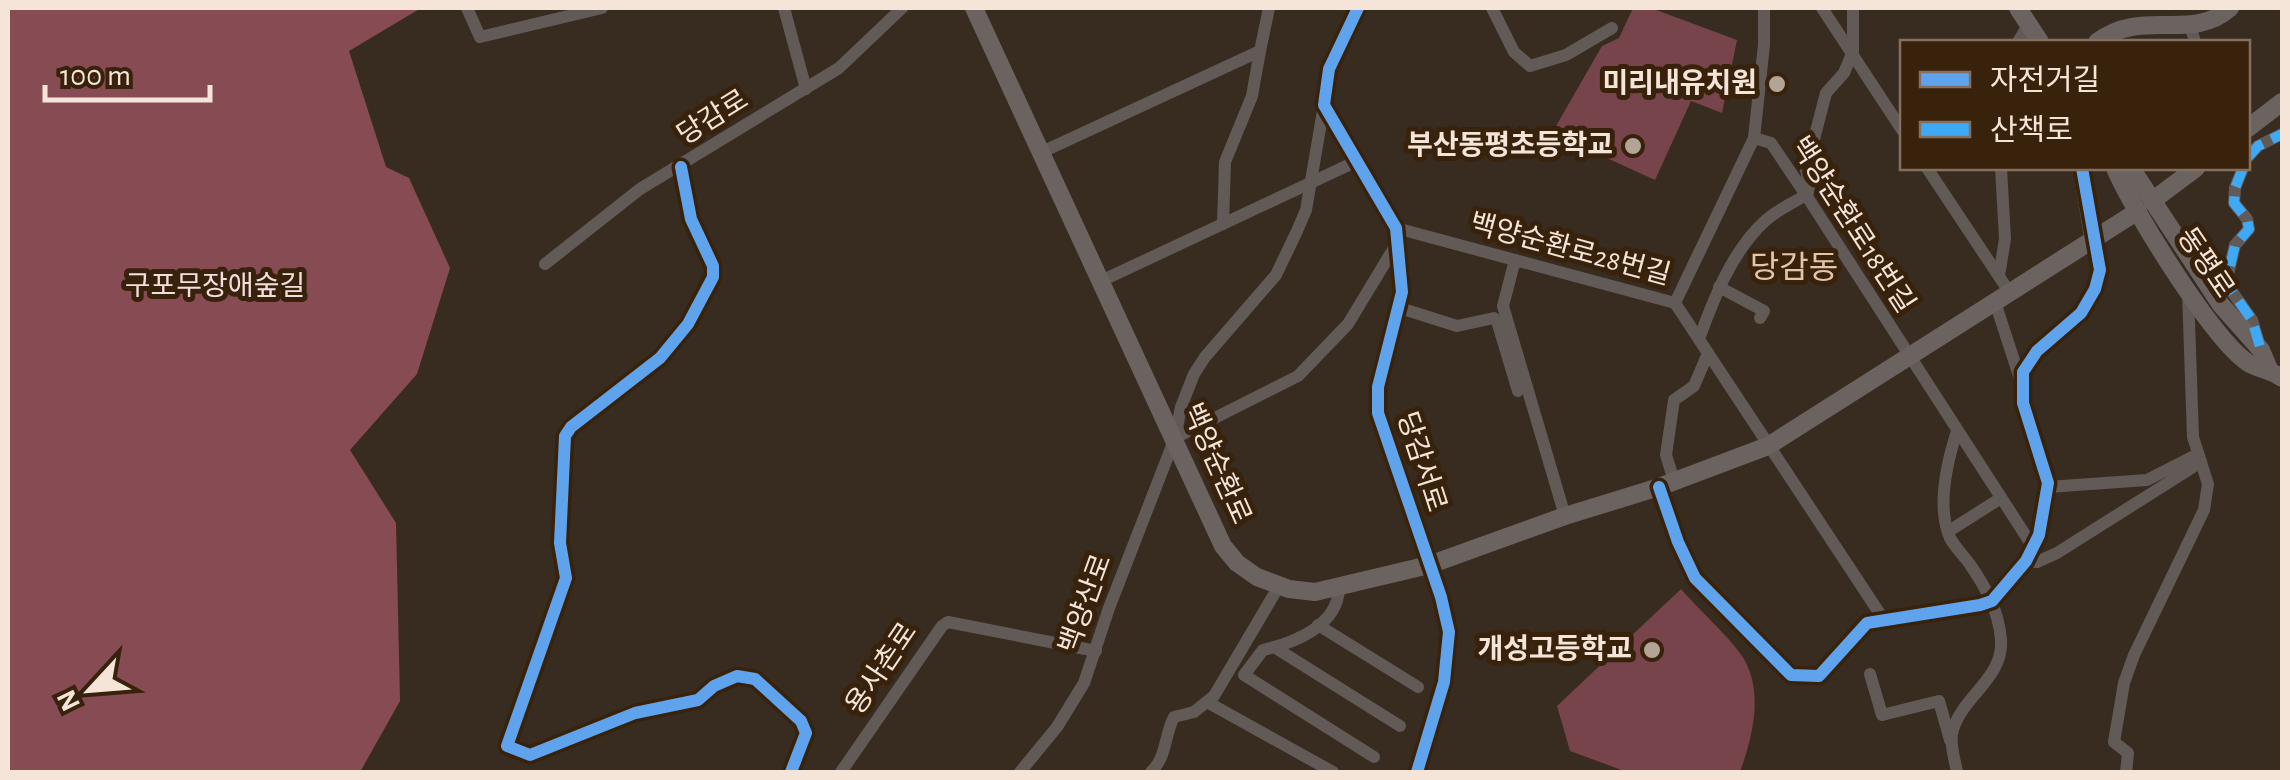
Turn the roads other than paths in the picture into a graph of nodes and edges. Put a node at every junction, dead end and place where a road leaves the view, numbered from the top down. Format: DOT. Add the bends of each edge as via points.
graph roads {
  1 [pos="467,8"];
  2 [pos="595,8"];
  3 [pos="784,8"];
  4 [pos="902,8"];
  5 [pos="974,8"];
  6 [pos="1270,8"];
  7 [pos="1358,8"];
  8 [pos="1492,8"];
  9 [pos="1764,8"];
  10 [pos="1822,8"];
  11 [pos="1852,8"];
  12 [pos="2230,8"];
  13 [pos="2023,16"];
  14 [pos="1612,28"];
  15 [pos="2192,34"];
  16 [pos="2039,40"];
  17 [pos="2100,40"];
  18 [pos="1260,51"];
  19 [pos="1852,54"];
  20 [pos="806,90"];
  21 [pos="2282,102"];
  22 [pos="1324,105"];
  23 [pos="2250,126"];
  24 [pos="1900,127"];
  25 [pos="2282,134"];
  26 [pos="1754,138"];
  27 [pos="1042,152"];
  28 [pos="2250,155"];
  29 [pos="1358,161"];
  30 [pos="680,166"];
  31 [pos="1928,170"];
  32 [pos="2001,170"];
  33 [pos="2082,170"];
  34 [pos="2116,170"];
  35 [pos="2127,170"];
  36 [pos="2193,170"];
  37 [pos="2242,170"];
  38 [pos="1311,183"];
  39 [pos="1806,195"];
  40 [pos="2145,206"];
  41 [pos="1224,224"];
  42 [pos="1396,236"];
  43 [pos="2093,237"];
  44 [pos="1514,260"];
  45 [pos="544,264"];
  46 [pos="1101,282"];
  47 [pos="1719,287"];
  48 [pos="2002,288"];
  49 [pos="2188,290"];
  50 [pos="1675,303"];
  51 [pos="1400,308"];
  52 [pos="1760,318"];
  53 [pos="1699,339"];
  54 [pos="2261,350"];
  55 [pos="1708,353"];
  56 [pos="1908,356"];
  57 [pos="2276,373"];
  58 [pos="2021,382"];
  59 [pos="1518,391"];
  60 [pos="1957,431"];
  61 [pos="1174,438"];
  62 [pos="1768,446"];
  63 [pos="2201,462"];
  64 [pos="1666,484"];
  65 [pos="2048,487"];
  66 [pos="2001,498"];
  67 [pos="1565,516"];
  68 [pos="1949,530"];
  69 [pos="2033,547"];
  70 [pos="2026,561"];
  71 [pos="1429,565"];
  72 [pos="1279,586"];
  73 [pos="1339,588"];
  74 [pos="1992,600"];
  75 [pos="1884,620"];
  76 [pos="1318,625"];
  77 [pos="1274,648"];
  78 [pos="1096,651"];
  79 [pos="1870,674"];
  80 [pos="1418,687"];
  81 [pos="1206,702"];
  82 [pos="1400,726"];
  83 [pos="1952,748"];
  84 [pos="1374,757"];
  85 [pos="791,772"];
  86 [pos="841,772"];
  87 [pos="1020,772"];
  88 [pos="1152,772"];
  89 [pos="1333,772"];
  90 [pos="1418,772"];
  91 [pos="1957,772"];
  92 [pos="2126,772"];
  1 -- 2 [label="street" via="480,37"];
  3 -- 20 [label="street"];
  4 -- 20 [label="street, 당감로"];
  5 -- 27 [label="main road, 백양순환로"];
  6 -- 18 [label="street"];
  7 -- 22 [label="main road" via="1329,69"];
  8 -- 14 [label="street" via="1524,63 1535,67"];
  9 -- 26 [label="street, 백양순환로18번길"];
  10 -- 19 [label="street"];
  11 -- 19 [label="street"];
  12 -- 15 [label="main road"];
  13 -- 16 [label="main road"];
  15 -- 17 [label="main road" via="2134,24"];
  18 -- 27 [label="street"];
  18 -- 41 [label="street" via="1252,96 1225,162"];
  19 -- 24 [label="street"];
  19 -- 39 [label="street" via="1826,93"];
  20 -- 30 [label="street, 당감로"];
  21 -- 23 [label="main road"];
  22 -- 29 [label="main road, 당감서로"];
  22 -- 38 [label="street, 백양산로"];
  25 -- 28 [label="street"];
  26 -- 39 [label="street, 백양순환로18번길" via="1771,143"];
  26 -- 50 [label="street"];
  27 -- 46 [label="main road, 백양순환로"];
  29 -- 38 [label="street"];
  29 -- 42 [label="main road, 당감서로"];
  30 -- 45 [label="street, 당감로"];
  30 -- 85 [label="street" via="712,276 688,324 660,358 565,436 560,543 566,578 506,746 530,755 635,713 698,700 738,676 756,679 801,720 806,733"];
  31 -- 48 [label="street"];
  32 -- 48 [label="street"];
  33 -- 43 [label="main road"];
  34 -- 40 [label="main road, 동평로"];
  35 -- 40 [label="main road, 동평로"];
  36 -- 40 [label="main road, 백양순환로"];
  37 -- 54 [label="street" via="2234,202 2248,229 2235,245 2226,283 2252,320"];
  38 -- 41 [label="street"];
  38 -- 61 [label="street, 백양산로" via="1276,275 1204,358"];
  39 -- 47 [label="street" via="1765,221"];
  39 -- 56 [label="street, 백양순환로18번길"];
  40 -- 43 [label="main road, 백양순환로"];
  40 -- 49 [label="main road, 동평로"];
  40 -- 54 [label="main road, 동평로"];
  41 -- 46 [label="street"];
  42 -- 44 [label="street, 백양순환로28번길"];
  42 -- 51 [label="main road, 당감서로"];
  42 -- 61 [label="street" via="1348,324 1298,376"];
  43 -- 48 [label="main road, 백양순환로"];
  43 -- 58 [label="street" via="2100,270 2089,302 2037,351"];
  44 -- 50 [label="street, 백양순환로28번길"];
  44 -- 67 [label="street" via="1503,306"];
  46 -- 61 [label="main road, 백양순환로"];
  47 -- 52 [label="street" via="1764,310"];
  47 -- 53 [label="street"];
  48 -- 56 [label="main road, 백양순환로"];
  48 -- 58 [label="street" via="1997,308"];
  49 -- 57 [label="main road, 동평로" via="2249,364"];
  49 -- 63 [label="street" via="2193,436"];
  50 -- 53 [label="street, 백양순환로28번길"];
  51 -- 59 [label="street" via="1457,326 1494,318"];
  51 -- 71 [label="main road, 당감서로" via="1378,387 1378,413"];
  53 -- 55 [label="street, 백양순환로28번길"];
  54 -- 57 [label="main road, 동평로"];
  55 -- 62 [label="street, 백양순환로28번길"];
  55 -- 64 [label="street" via="1694,386 1674,400"];
  56 -- 60 [label="street, 백양순환로18번길"];
  56 -- 62 [label="main road, 백양순환로"];
  58 -- 65 [label="street"];
  60 -- 66 [label="street, 백양순환로18번길"];
  60 -- 68 [label="street" via="1945,486"];
  61 -- 72 [label="main road, 백양순환로" via="1223,546 1248,572"];
  61 -- 78 [label="street, 백양산로"];
  62 -- 64 [label="main road, 백양순환로"];
  62 -- 75 [label="street, 백양순환로28번길"];
  63 -- 65 [label="street" via="2192,457 2147,480"];
  63 -- 70 [label="street" via="2057,553"];
  63 -- 92 [label="street" via="2208,484 2204,510 2124,684 2114,742 2129,756"];
  64 -- 67 [label="main road, 백양순환로"];
  64 -- 75 [label="street" via="1678,542 1695,578 1792,675 1819,676 1867,624"];
  65 -- 69 [label="street"];
  66 -- 68 [label="street"];
  66 -- 69 [label="street, 백양순환로18번길"];
  67 -- 71 [label="main road, 백양순환로"];
  68 -- 74 [label="street"];
  69 -- 70 [label="street"];
  70 -- 74 [label="street"];
  71 -- 73 [label="main road, 백양순환로"];
  71 -- 90 [label="main road, 당감서로" via="1450,650"];
  72 -- 73 [label="main road, 백양순환로"];
  72 -- 81 [label="street"];
  73 -- 76 [label="street" via="1339,599"];
  74 -- 75 [label="street"];
  74 -- 83 [label="street" via="1999,660 1960,716"];
  76 -- 77 [label="street"];
  76 -- 80 [label="street"];
  77 -- 82 [label="street"];
  77 -- 84 [label="street" via="1257,654 1244,676"];
  78 -- 86 [label="street, 용사촌로" via="948,622"];
  78 -- 87 [label="street, 백양산로" via="1074,701"];
  79 -- 83 [label="street" via="1882,715 1938,701"];
  81 -- 88 [label="street" via="1174,716 1162,762"];
  81 -- 89 [label="street"];
  83 -- 91 [label="street"];
}
